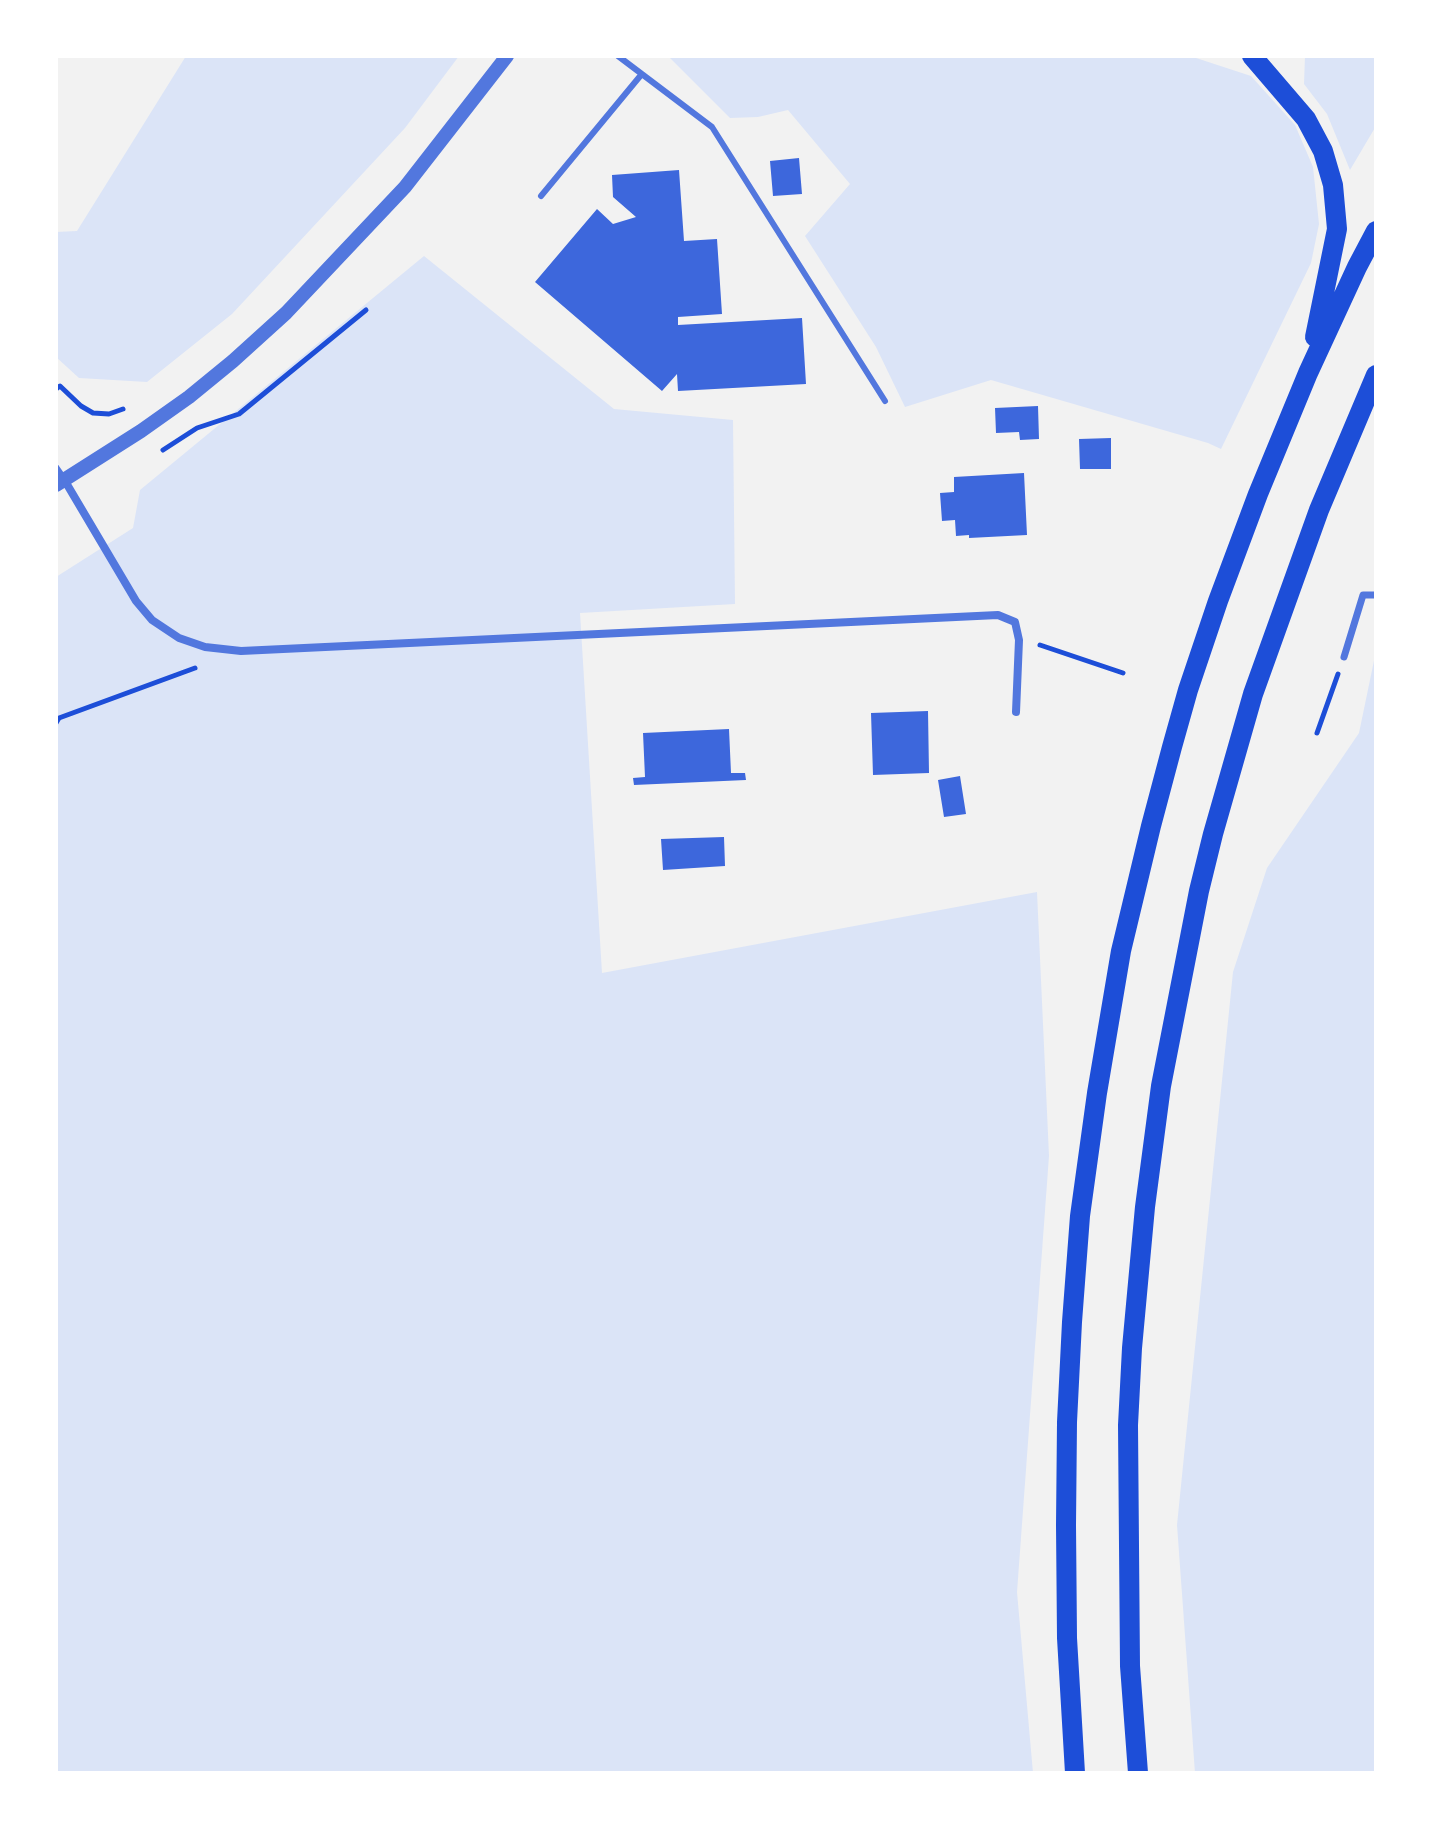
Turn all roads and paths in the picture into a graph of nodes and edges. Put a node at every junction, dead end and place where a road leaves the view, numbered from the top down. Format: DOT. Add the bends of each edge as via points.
graph roads {
  1 [pos="507,56"];
  2 [pos="618,56"];
  3 [pos="1252,56"];
  4 [pos="641,75"];
  5 [pos="541,196"];
  6 [pos="1376,231"];
  7 [pos="1308,373"];
  8 [pos="1376,375"];
  9 [pos="885,401"];
  10 [pos="56,467"];
  11 [pos="60,483"];
  12 [pos="1376,595"];
  13 [pos="1049,648"];
  14 [pos="241,651"];
  15 [pos="1344,657"];
  16 [pos="1123,673"];
  17 [pos="1016,712"];
  18 [pos="56,723"];
  19 [pos="1317,733"];
  20 [pos="1075,1773"];
  21 [pos="1138,1773"];
  1 -- 11 [label="street" via="405,187 286,313 189,397"];
  2 -- 4 [label="lane"];
  3 -- 7 [label="main road" via="1306,119 1333,185 1337,229"];
  4 -- 5 [label="lane"];
  4 -- 9 [label="lane" via="712,127"];
  6 -- 7 [label="main road"];
  7 -- 20 [label="main road" via="1188,690 1121,951 1097,1093 1080,1216 1067,1422 1067,1638"];
  8 -- 21 [label="main road" via="1319,510 1253,694 1199,891 1161,1086 1145,1207 1128,1425 1130,1666"];
  10 -- 11 [label="lane"];
  11 -- 14 [label="street" via="152,620 179,638"];
  12 -- 15 [label="street" via="1363,595"];
  13 -- 16 [label="path"];
  14 -- 17 [label="street" via="998,615 1015,622 1019,640"];
  14 -- 18 [label="path"];
  15 -- 19 [label="path"];
}
